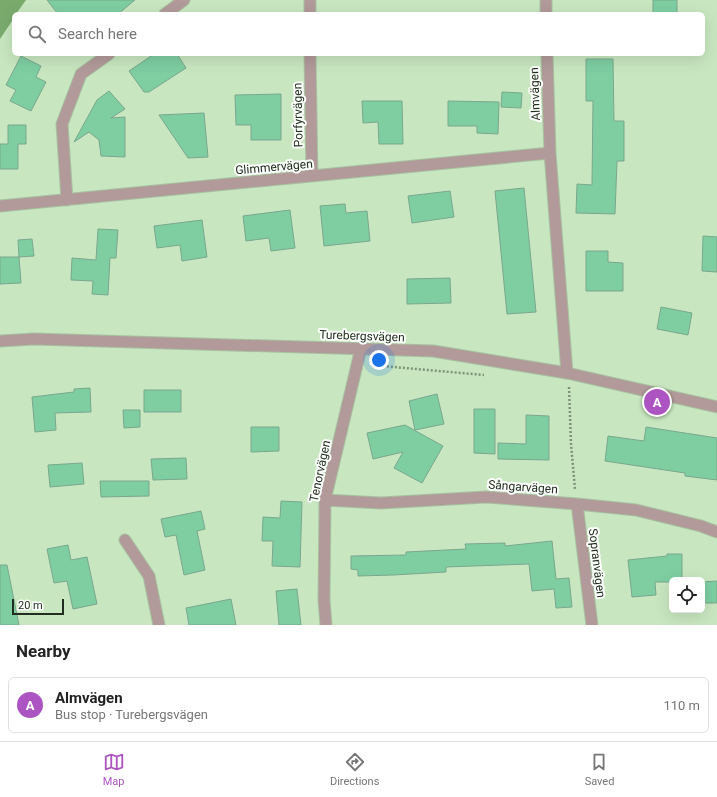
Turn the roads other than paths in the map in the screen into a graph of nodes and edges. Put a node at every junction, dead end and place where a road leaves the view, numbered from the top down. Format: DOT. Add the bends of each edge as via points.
graph roads {
  1 [pos="184,0"];
  2 [pos="310,0"];
  3 [pos="546,0"];
  4 [pos="168,12"];
  5 [pos="310,12"];
  6 [pos="546,12"];
  7 [pos="106,56"];
  8 [pos="310,56"];
  9 [pos="547,56"];
  10 [pos="550,154"];
  11 [pos="312,176"];
  12 [pos="67,200"];
  13 [pos="0,206"];
  14 [pos="0,341"];
  15 [pos="361,348"];
  16 [pos="567,373"];
  17 [pos="717,407"];
  18 [pos="325,500"];
  19 [pos="577,504"];
  20 [pos="717,532"];
  21 [pos="125,540"];
  22 [pos="159,625"];
  23 [pos="326,625"];
  24 [pos="592,625"];
  1 -- 4 [label="street"];
  2 -- 5 [label="street"];
  3 -- 6 [label="street"];
  7 -- 12 [label="street" via="82,74 62,124"];
  8 -- 11 [label="street, Porfyrvägen"];
  9 -- 10 [label="street, Almvägen"];
  10 -- 11 [label="street, Glimmervägen"];
  10 -- 16 [label="street, Almvägen"];
  11 -- 12 [label="street, Glimmervägen"];
  12 -- 13 [label="street, Glimmervägen"];
  14 -- 15 [label="street, Turebergsvägen" via="34,338"];
  15 -- 16 [label="street, Turebergsvägen" via="432,351"];
  15 -- 18 [label="street, Tenorvägen"];
  16 -- 17 [label="street, Turebergsvägen"];
  18 -- 19 [label="street, Sångarvägen" via="381,503 486,497"];
  18 -- 23 [label="street, Tenorvägen"];
  19 -- 20 [label="street, Sångarvägen" via="636,510"];
  19 -- 24 [label="street, Sopranvägen"];
  21 -- 22 [label="street" via="149,576"];
}
